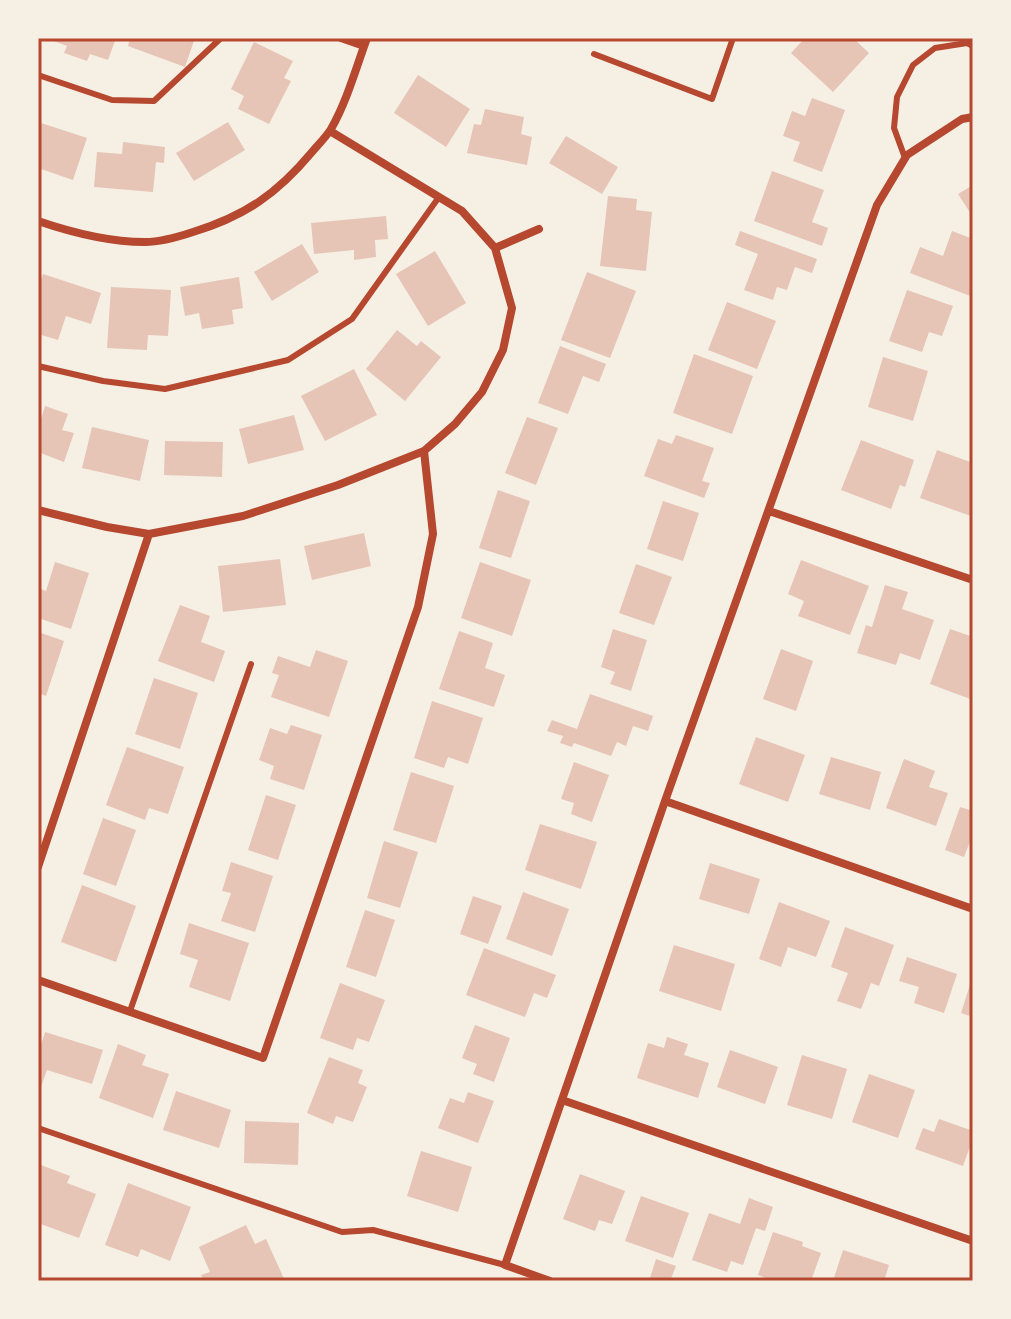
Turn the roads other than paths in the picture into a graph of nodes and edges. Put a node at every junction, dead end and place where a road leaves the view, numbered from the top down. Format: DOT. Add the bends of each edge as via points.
graph roads {
  1 [pos="221,38"];
  2 [pos="341,38"];
  3 [pos="733,38"];
  4 [pos="365,42"];
  5 [pos="973,46"];
  6 [pos="594,54"];
  7 [pos="38,75"];
  8 [pos="973,117"];
  9 [pos="330,131"];
  10 [pos="905,158"];
  11 [pos="439,197"];
  12 [pos="38,221"];
  13 [pos="539,229"];
  14 [pos="495,248"];
  15 [pos="38,366"];
  16 [pos="424,451"];
  17 [pos="38,510"];
  18 [pos="769,511"];
  19 [pos="149,534"];
  20 [pos="973,580"];
  21 [pos="251,664"];
  22 [pos="665,801"];
  23 [pos="38,867"];
  24 [pos="973,909"];
  25 [pos="38,980"];
  26 [pos="130,1011"];
  27 [pos="562,1100"];
  28 [pos="38,1128"];
  29 [pos="973,1241"];
  30 [pos="505,1265"];
  31 [pos="550,1281"];
  1 -- 7 [label="lane" via="154,101 112,100"];
  2 -- 4 [label="street"];
  3 -- 6 [label="lane" via="712,99"];
  4 -- 9 [label="street"];
  5 -- 10 [label="lane" via="935,48 913,65 897,97 894,128"];
  8 -- 10 [label="street"];
  9 -- 11 [label="street"];
  9 -- 12 [label="street" via="293,175 263,200 180,236 148,242 115,240"];
  10 -- 18 [label="street" via="877,205"];
  11 -- 14 [label="street" via="462,211"];
  11 -- 15 [label="lane" via="352,319 288,360 165,389"];
  13 -- 14 [label="street"];
  14 -- 16 [label="street" via="512,308 503,350 482,392"];
  16 -- 19 [label="street" via="290,502"];
  16 -- 26 [label="street" via="433,534 418,607 263,1058"];
  17 -- 19 [label="street"];
  18 -- 20 [label="street"];
  18 -- 22 [label="street"];
  19 -- 23 [label="street"];
  21 -- 26 [label="lane"];
  22 -- 24 [label="street"];
  22 -- 27 [label="street"];
  25 -- 26 [label="street"];
  27 -- 29 [label="street"];
  27 -- 30 [label="street"];
  28 -- 30 [label="lane" via="342,1232 373,1230"];
  30 -- 31 [label="street"];
}
